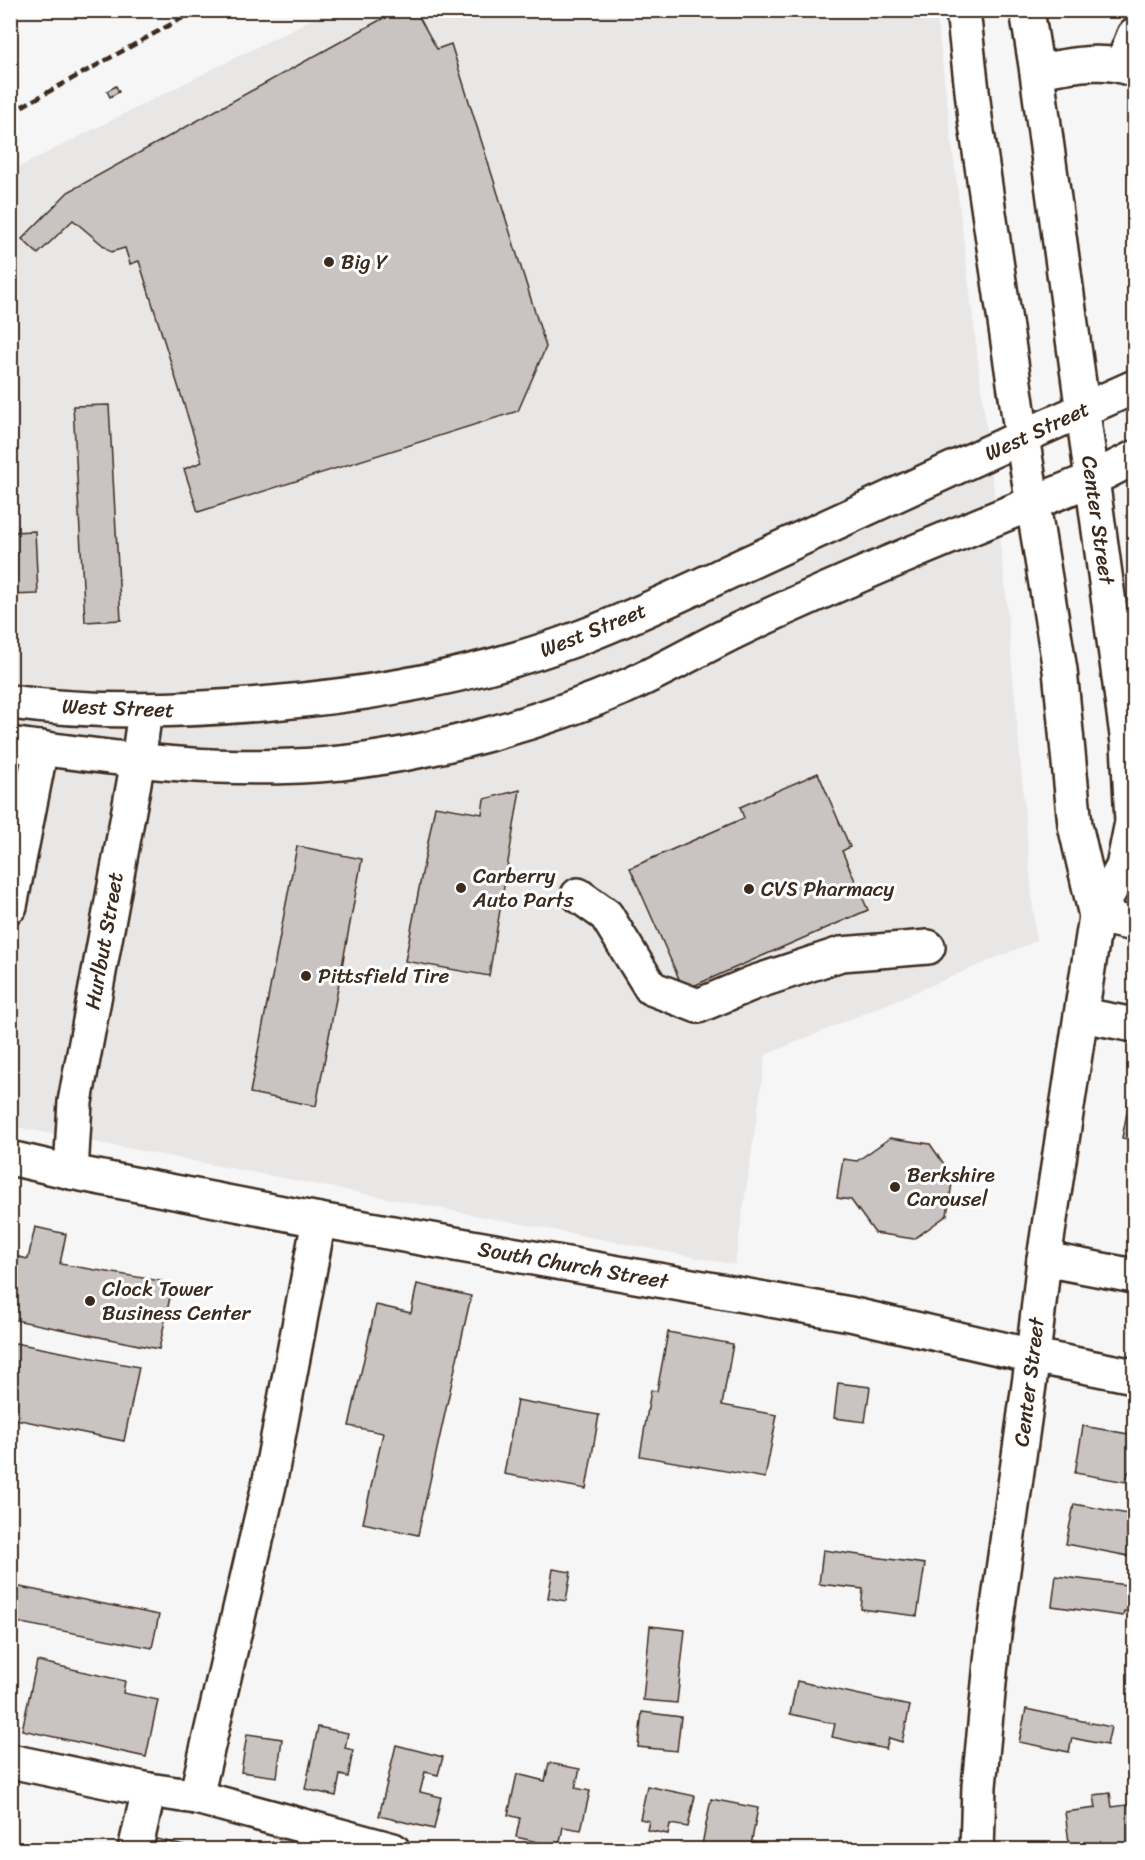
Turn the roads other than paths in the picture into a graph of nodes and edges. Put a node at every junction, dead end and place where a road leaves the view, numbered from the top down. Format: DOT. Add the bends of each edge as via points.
graph roads {
  1 [pos="963,10"];
  2 [pos="1027,10"];
  3 [pos="1044,10"];
  4 [pos="1134,35"];
  5 [pos="1128,67"];
  6 [pos="1037,69"];
  7 [pos="1134,387"];
  8 [pos="1082,409"];
  9 [pos="1023,437"];
  10 [pos="1134,458"];
  11 [pos="1092,479"];
  12 [pos="1033,503"];
  13 [pos="10,702"];
  14 [pos="145,711"];
  15 [pos="26,746"];
  16 [pos="138,761"];
  17 [pos="578,895"];
  18 [pos="10,906"];
  19 [pos="1096,916"];
  20 [pos="1134,924"];
  21 [pos="928,947"];
  22 [pos="1082,1015"];
  23 [pos="1134,1025"];
  24 [pos="10,1158"];
  25 [pos="71,1172"];
  26 [pos="319,1220"];
  27 [pos="1044,1259"];
  28 [pos="1134,1276"];
  29 [pos="1033,1356"];
  30 [pos="1134,1376"];
  31 [pos="10,1761"];
  32 [pos="149,1790"];
  33 [pos="196,1797"];
  34 [pos="135,1850"];
  35 [pos="393,1850"];
  36 [pos="977,1850"];
  1 -- 9 [label="main road, Center Street" via="975,118"];
  2 -- 6 [label="main road, Center Street"];
  3 -- 6 [label="main road"];
  4 -- 5 [label="main road"];
  5 -- 6 [label="main road" via="1102,62"];
  6 -- 8 [label="main road, Center Street"];
  7 -- 8 [label="main road, West Street"];
  8 -- 9 [label="main road, West Street"];
  8 -- 11 [label="main road, Center Street"];
  9 -- 12 [label="main road, Center Street"];
  9 -- 14 [label="main road, West Street" via="661,603 580,638 524,656 417,684 342,697"];
  10 -- 11 [label="main road"];
  11 -- 12 [label="main road"];
  11 -- 19 [label="main road, Center Street" via="1128,743 1132,822 1123,867"];
  12 -- 16 [label="main road" via="739,629 629,685 518,725 404,753 344,762 236,767"];
  12 -- 19 [label="main road, Center Street" via="1060,670 1075,825"];
  13 -- 14 [label="main road, West Street"];
  14 -- 16 [label="main road, Hurlbut Street"];
  15 -- 16 [label="main road"];
  15 -- 18 [label="main road"];
  16 -- 25 [label="main road, Hurlbut Street" via="75,1102"];
  17 -- 21 [label="main road" via="606,915 651,988 698,1006 841,954"];
  19 -- 20 [label="main road"];
  19 -- 22 [label="main road, Center Street"];
  22 -- 23 [label="main road"];
  22 -- 27 [label="main road, Center Street"];
  24 -- 25 [label="main road, South Church Street"];
  25 -- 26 [label="main road, South Church Street"];
  26 -- 29 [label="main road, South Church Street" via="850,1314"];
  26 -- 33 [label="main road" via="269,1485"];
  27 -- 28 [label="main road"];
  27 -- 29 [label="main road, Center Street"];
  29 -- 30 [label="main road, South Church Street"];
  29 -- 36 [label="main road, Center Street" via="993,1642"];
  31 -- 32 [label="main road"];
  32 -- 33 [label="main road"];
  32 -- 34 [label="main road"];
  33 -- 35 [label="main road"];
}
